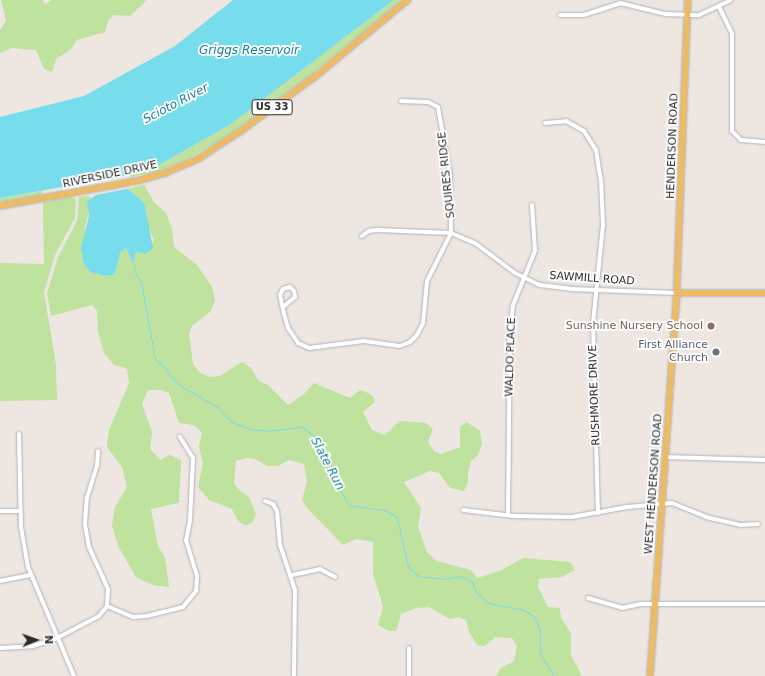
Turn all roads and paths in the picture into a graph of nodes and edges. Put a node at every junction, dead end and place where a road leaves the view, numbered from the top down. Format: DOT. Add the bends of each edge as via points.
graph roads {
  1 [pos="408,0"];
  2 [pos="688,0"];
  3 [pos="731,0"];
  4 [pos="719,7"];
  5 [pos="560,15"];
  6 [pos="688,15"];
  7 [pos="401,101"];
  8 [pos="545,123"];
  9 [pos="765,142"];
  10 [pos="532,205"];
  11 [pos="0,206"];
  12 [pos="451,233"];
  13 [pos="362,236"];
  14 [pos="525,278"];
  15 [pos="595,290"];
  16 [pos="677,293"];
  17 [pos="765,293"];
  18 [pos="283,307"];
  19 [pos="19,434"];
  20 [pos="180,437"];
  21 [pos="98,451"];
  22 [pos="666,457"];
  23 [pos="765,460"];
  24 [pos="265,501"];
  25 [pos="663,503"];
  26 [pos="463,510"];
  27 [pos="0,511"];
  28 [pos="20,511"];
  29 [pos="598,513"];
  30 [pos="508,515"];
  31 [pos="758,524"];
  32 [pos="30,575"];
  33 [pos="292,575"];
  34 [pos="335,577"];
  35 [pos="0,581"];
  36 [pos="588,598"];
  37 [pos="655,604"];
  38 [pos="765,604"];
  39 [pos="107,606"];
  40 [pos="58,637"];
  41 [pos="0,648"];
  42 [pos="409,648"];
  43 [pos="74,676"];
  44 [pos="294,676"];
  45 [pos="409,676"];
  46 [pos="650,676"];
  1 -- 11 [label="main road, RIVERSIDE DRIVE / US 33" via="316,76 211,151 165,173"];
  2 -- 6 [label="main road, HENDERSON ROAD"];
  3 -- 4 [label="street"];
  4 -- 6 [label="street" via="703,15"];
  4 -- 9 [label="street" via="732,34 732,131 741,140"];
  5 -- 6 [label="street" via="584,15 620,3 665,14"];
  6 -- 16 [label="main road, HENDERSON ROAD"];
  7 -- 12 [label="street, SQUIRES RIDGE" via="428,102 438,107 450,175"];
  8 -- 15 [label="street, RUSHMORE DRIVE" via="561,121 574,124 584,131 596,150 601,180 603,225"];
  10 -- 14 [label="street, WALDO PLACE" via="535,251"];
  12 -- 13 [label="street, SAWMILL ROAD" via="377,230 369,231"];
  12 -- 14 [label="street, SAWMILL ROAD" via="475,243"];
  12 -- 18 [label="street" via="427,280 421,328 414,339 405,344 347,342 309,348 293,338"];
  14 -- 15 [label="street, SAWMILL ROAD" via="549,287"];
  14 -- 30 [label="street, WALDO PLACE" via="514,305 510,333"];
  15 -- 16 [label="street, SAWMILL ROAD"];
  15 -- 29 [label="street, RUSHMORE DRIVE" via="593,342"];
  16 -- 17 [label="main road, SAWMILL ROAD"];
  16 -- 22 [label="main road, WEST HENDERSON ROAD"];
  18 -- 18 [label="street" via="295,297 294,291 290,288 281,292"];
  19 -- 28 [label="street"];
  20 -- 39 [label="street" via="193,458 190,520 186,541 197,576 196,592 183,607 147,616 133,616"];
  21 -- 39 [label="street" via="97,466 87,498 85,524 89,547 108,589"];
  22 -- 23 [label="street"];
  22 -- 25 [label="main road, WEST HENDERSON ROAD"];
  24 -- 33 [label="street" via="273,504 277,511 280,545"];
  25 -- 29 [label="street"];
  25 -- 31 [label="street" via="680,504 690,512 741,525"];
  25 -- 37 [label="main road, WEST HENDERSON ROAD"];
  26 -- 30 [label="street"];
  27 -- 28 [label="street"];
  28 -- 32 [label="street"];
  29 -- 30 [label="street" via="572,517"];
  32 -- 35 [label="street"];
  32 -- 40 [label="street"];
  33 -- 34 [label="street" via="320,569"];
  33 -- 44 [label="street" via="295,597"];
  36 -- 37 [label="street" via="622,608"];
  37 -- 38 [label="street"];
  37 -- 46 [label="main road, WEST HENDERSON ROAD"];
  39 -- 40 [label="street" via="99,616"];
  40 -- 41 [label="street" via="33,646"];
  40 -- 43 [label="street"];
  42 -- 45 [label="street"];
}
